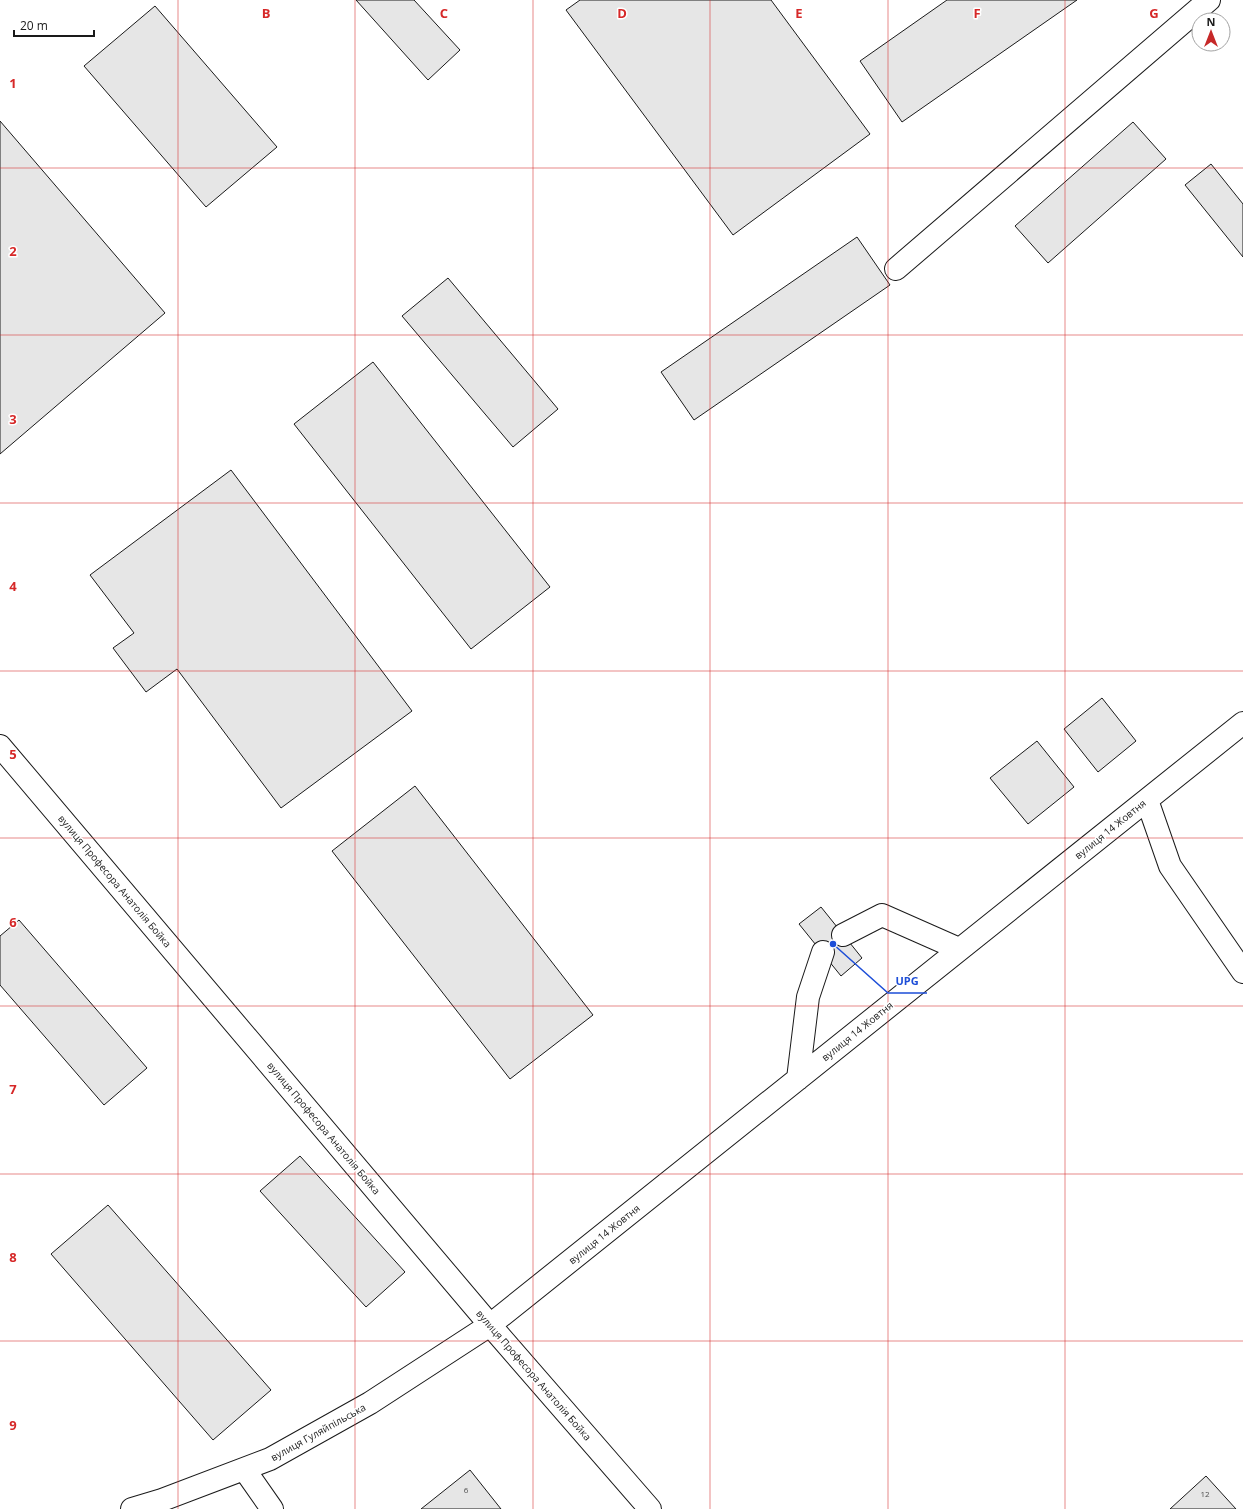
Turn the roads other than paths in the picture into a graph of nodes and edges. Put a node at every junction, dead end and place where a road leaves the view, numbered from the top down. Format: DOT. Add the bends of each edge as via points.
graph roads {
  1 [pos="1209,0"];
  2 [pos="896,269"];
  3 [pos="1243,723"];
  4 [pos="0,746"];
  5 [pos="1147,800"];
  6 [pos="843,935"];
  7 [pos="960,950"];
  8 [pos="823,952"];
  9 [pos="1243,972"];
  10 [pos="798,1080"];
  11 [pos="490,1325"];
  12 [pos="244,1469"];
  13 [pos="132,1509"];
  14 [pos="272,1509"];
  15 [pos="650,1509"];
  1 -- 2 [label="street"];
  3 -- 5 [label="street, вулиця 14 Жовтня"];
  4 -- 11 [label="street, вулиця Професора Анатолія Бойка"];
  5 -- 7 [label="street, вулиця 14 Жовтня"];
  5 -- 9 [label="street" via="1170,866"];
  6 -- 7 [label="street" via="882,915"];
  7 -- 10 [label="street, вулиця 14 Жовтня"];
  8 -- 10 [label="street" via="808,997"];
  10 -- 11 [label="street, вулиця 14 Жовтня"];
  11 -- 12 [label="street, вулиця Гуляйпільська" via="370,1403 270,1459"];
  11 -- 15 [label="street, вулиця Професора Анатолія Бойка"];
  12 -- 13 [label="street, вулиця Гуляйпільська"];
  12 -- 14 [label="street"];
}
